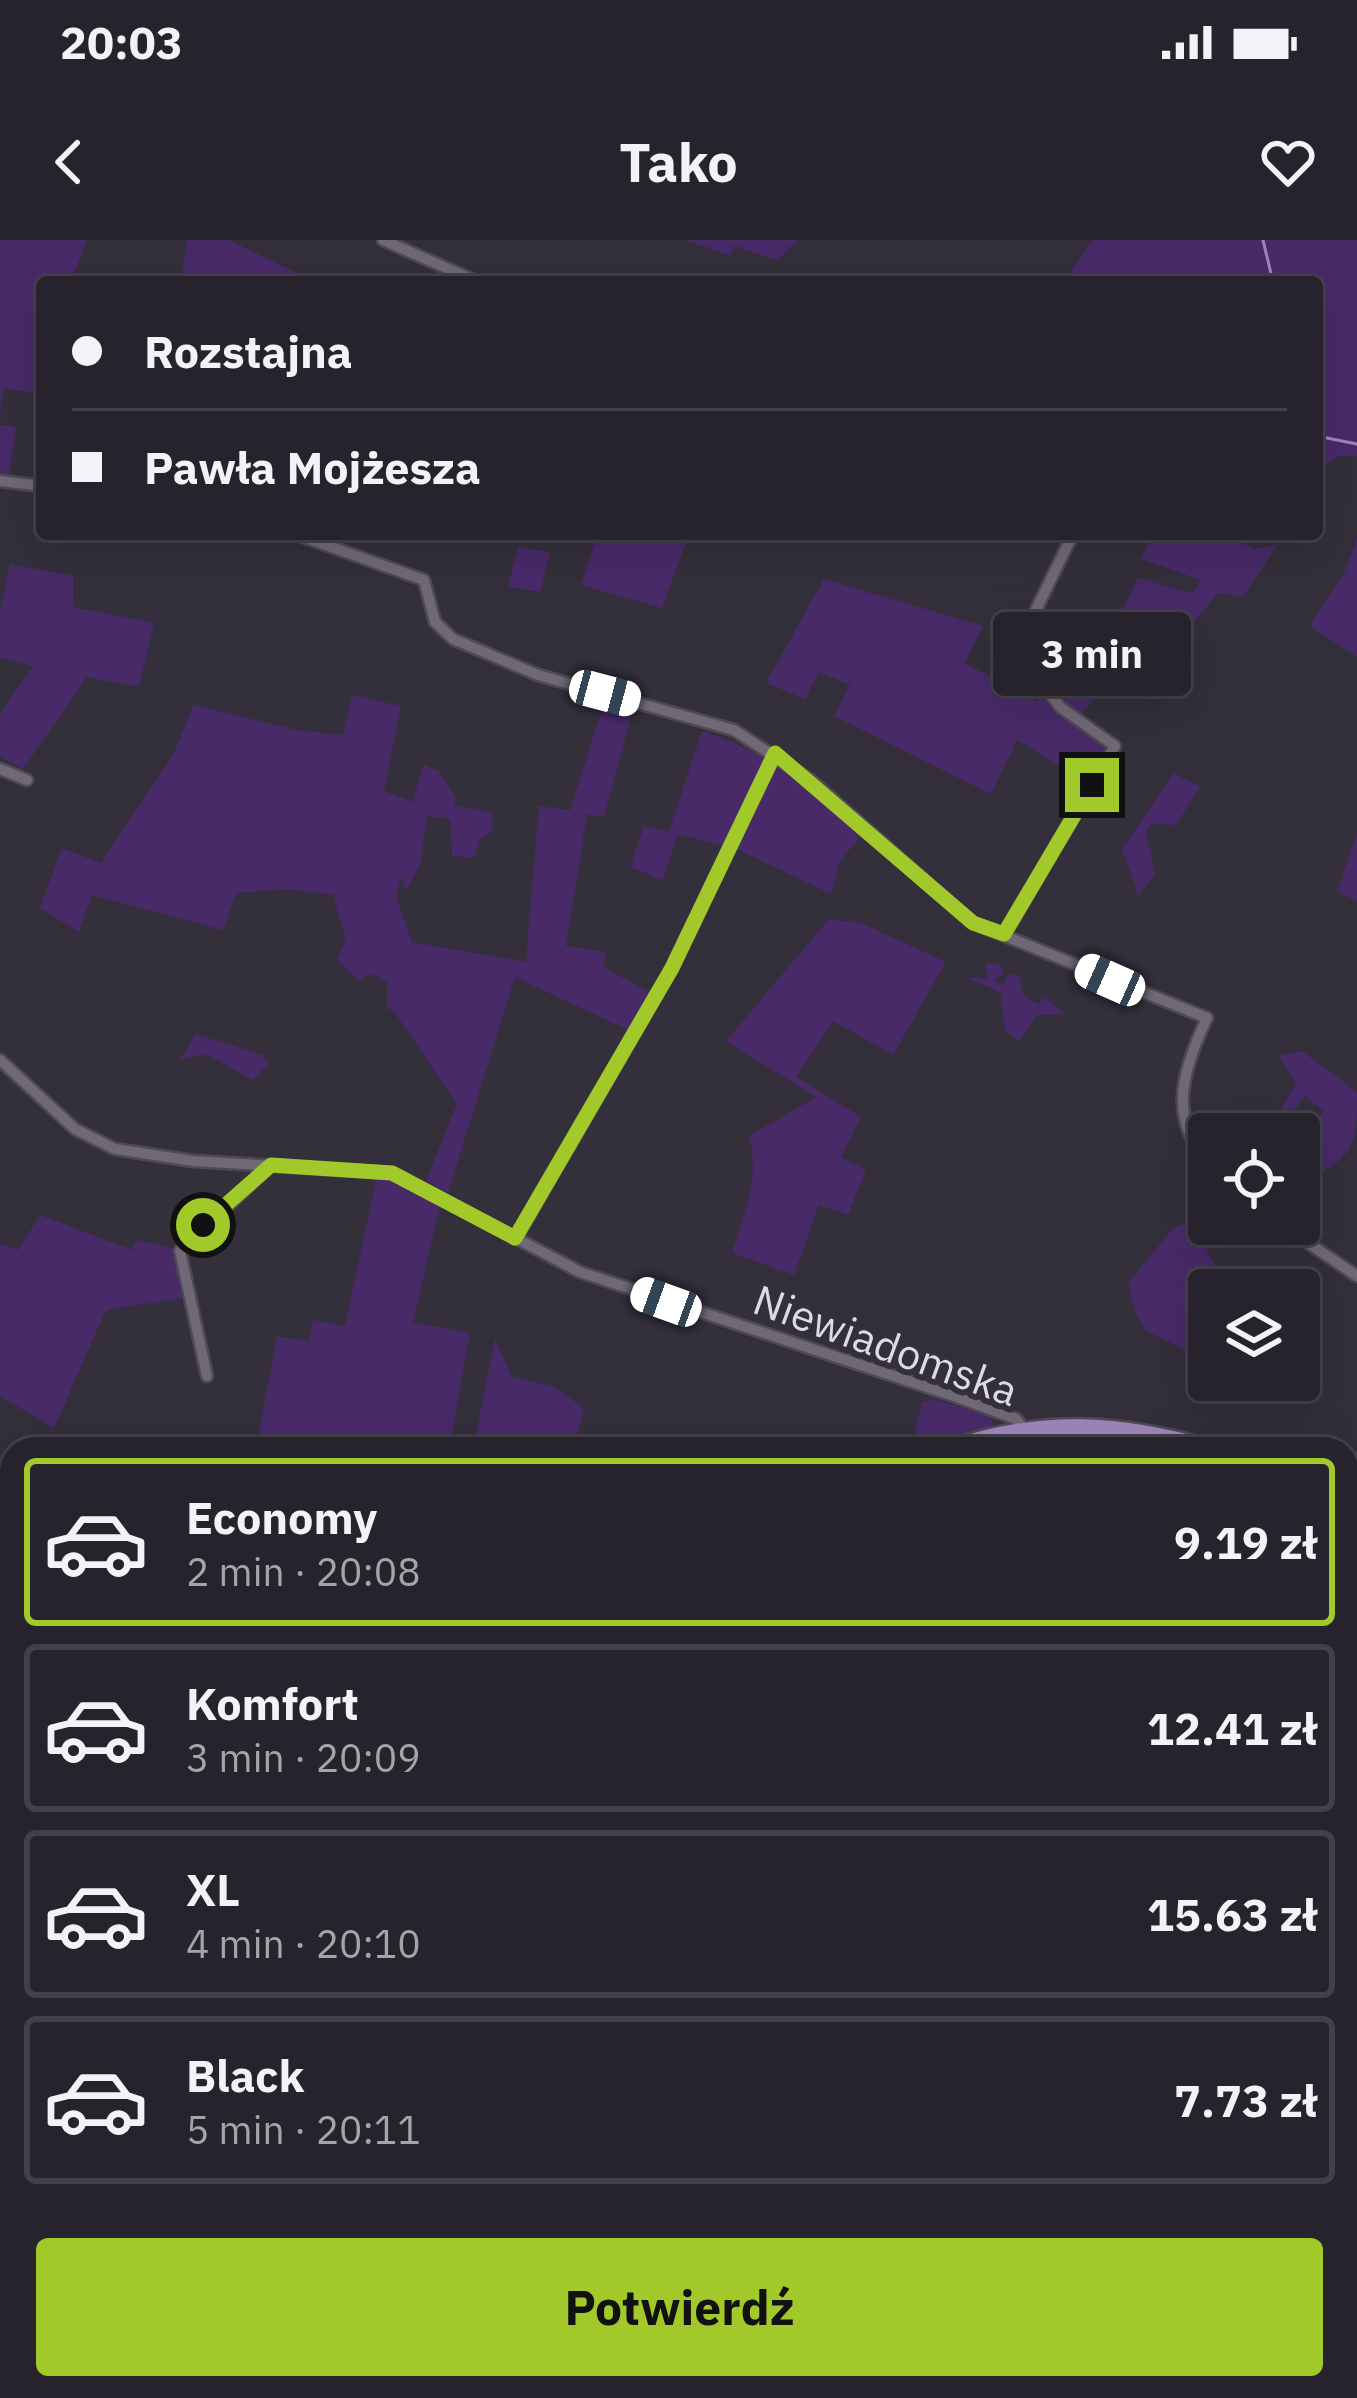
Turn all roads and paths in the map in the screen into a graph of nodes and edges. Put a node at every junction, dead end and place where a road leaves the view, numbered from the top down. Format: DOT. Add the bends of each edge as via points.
graph roads {
  1 [pos="383,240"];
  2 [pos="464,276"];
  3 [pos="0,481"];
  4 [pos="36,485"];
  5 [pos="312,540"];
  6 [pos="1070,540"];
  7 [pos="775,753"];
  8 [pos="0,769"];
  9 [pos="27,780"];
  10 [pos="1004,934"];
  11 [pos="0,1060"];
  12 [pos="1188,1131"];
  13 [pos="271,1165"];
  14 [pos="515,1238"];
  15 [pos="1311,1245"];
  16 [pos="1357,1276"];
  17 [pos="207,1376"];
  18 [pos="1127,1427"];
  19 [pos="1024,1429"];
  20 [pos="994,1437"];
  21 [pos="1045,1437"];
  22 [pos="1055,1437"];
  23 [pos="1127,1437"];
  24 [pos="1164,1437"];
  1 -- 2 [label="street"];
  3 -- 4 [label="street"];
  5 -- 7 [label="street" via="424,580 435,622 466,644 538,675 734,730"];
  6 -- 10 [label="street" via="1030,622 1025,658 1060,707 1115,746"];
  7 -- 10 [label="street" via="973,923"];
  7 -- 14 [label="street" via="672,968"];
  8 -- 9 [label="street"];
  10 -- 12 [label="street" via="1207,1018 1182,1102"];
  11 -- 13 [label="street, Niewiadomska" via="75,1129 116,1149"];
  13 -- 14 [label="street, Niewiadomska" via="392,1173"];
  13 -- 17 [label="street" via="180,1250"];
  14 -- 19 [label="street, Niewiadomska" via="580,1272 1008,1415"];
  15 -- 16 [label="street"];
  18 -- 22 [label="main road"];
  18 -- 23 [label="street"];
  18 -- 24 [label="main road"];
  19 -- 20 [label="main road"];
  19 -- 21 [label="main road"];
}
